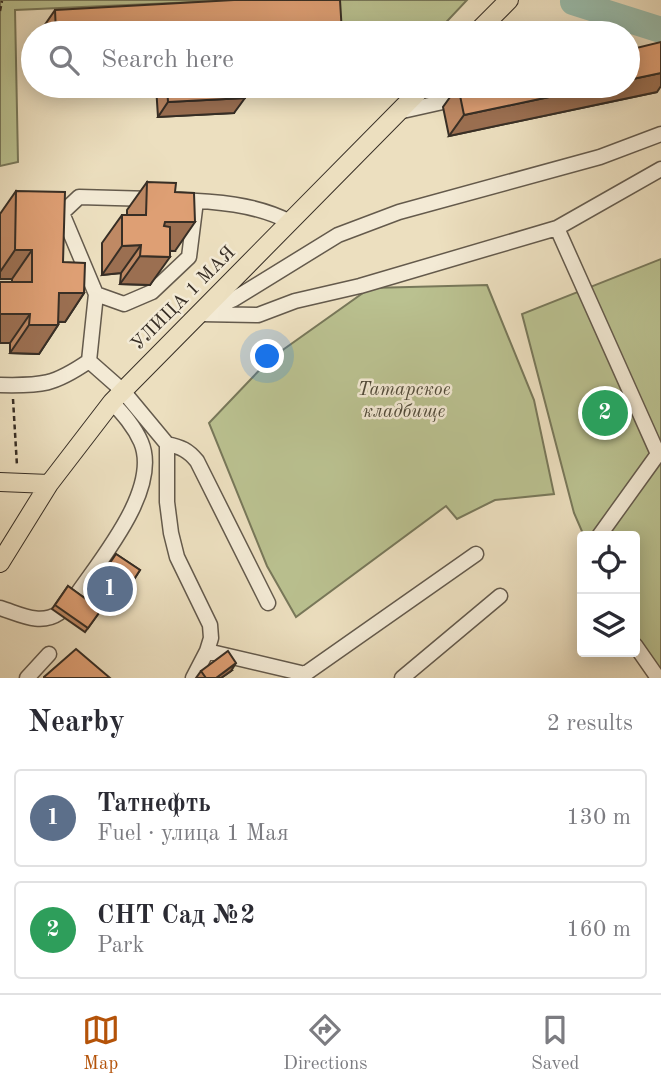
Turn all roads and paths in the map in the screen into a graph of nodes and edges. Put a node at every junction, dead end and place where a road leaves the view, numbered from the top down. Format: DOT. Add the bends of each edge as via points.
graph roads {
  1 [pos="2,0"];
  2 [pos="509,0"];
  3 [pos="0,11"];
  4 [pos="488,21"];
  5 [pos="412,98"];
  6 [pos="457,98"];
  7 [pos="398,112"];
  8 [pos="661,134"];
  9 [pos="661,169"];
  10 [pos="196,201"];
  11 [pos="37,213"];
  12 [pos="62,213"];
  13 [pos="290,222"];
  14 [pos="557,228"];
  15 [pos="96,294"];
  16 [pos="200,314"];
  17 [pos="89,361"];
  18 [pos="6,385"];
  19 [pos="118,396"];
  20 [pos="167,444"];
  21 [pos="18,472"];
  22 [pos="0,482"];
  23 [pos="49,484"];
  24 [pos="603,531"];
  25 [pos="476,554"];
  26 [pos="0,563"];
  27 [pos="500,596"];
  28 [pos="75,597"];
  29 [pos="268,603"];
  30 [pos="0,608"];
  31 [pos="59,613"];
  32 [pos="207,651"];
  33 [pos="640,651"];
  34 [pos="50,654"];
  35 [pos="657,670"];
  36 [pos="307,676"];
  37 [pos="27,678"];
  38 [pos="193,678"];
  39 [pos="402,678"];
  1 -- 3 [label="path"];
  2 -- 4 [label="main road"];
  5 -- 7 [label="main road, УЛИЦА 1 МАЯ"];
  6 -- 7 [label="lane"];
  7 -- 13 [label="main road, УЛИЦА 1 МАЯ"];
  8 -- 16 [label="lane" via="600,157 399,212 338,235 234,299"];
  9 -- 14 [label="lane"];
  10 -- 12 [label="lane" via="79,197"];
  10 -- 13 [label="lane" via="247,207"];
  10 -- 15 [label="lane" via="189,257 152,292 124,304"];
  11 -- 12 [label="lane"];
  12 -- 15 [label="lane"];
  13 -- 16 [label="main road, УЛИЦА 1 МАЯ"];
  14 -- 16 [label="lane" via="258,315"];
  14 -- 24 [label="lane" via="658,454"];
  15 -- 17 [label="lane"];
  16 -- 19 [label="main road, УЛИЦА 1 МАЯ"];
  17 -- 18 [label="lane" via="53,382"];
  17 -- 19 [label="lane"];
  18 -- 21 [label="path"];
  19 -- 20 [label="lane"];
  19 -- 23 [label="main road, УЛИЦА 1 МАЯ"];
  19 -- 28 [label="lane" via="142,444 146,469 120,530"];
  20 -- 29 [label="lane" via="189,452 197,461"];
  20 -- 32 [label="lane" via="170,533 210,625"];
  22 -- 23 [label="main road"];
  23 -- 26 [label="main road, УЛИЦА 1 МАЯ"];
  25 -- 36 [label="lane"];
  27 -- 39 [label="lane"];
  30 -- 31 [label="lane" via="40,620"];
  32 -- 36 [label="lane"];
  32 -- 38 [label="lane"];
  33 -- 35 [label="lane"];
  34 -- 37 [label="lane"];
}
